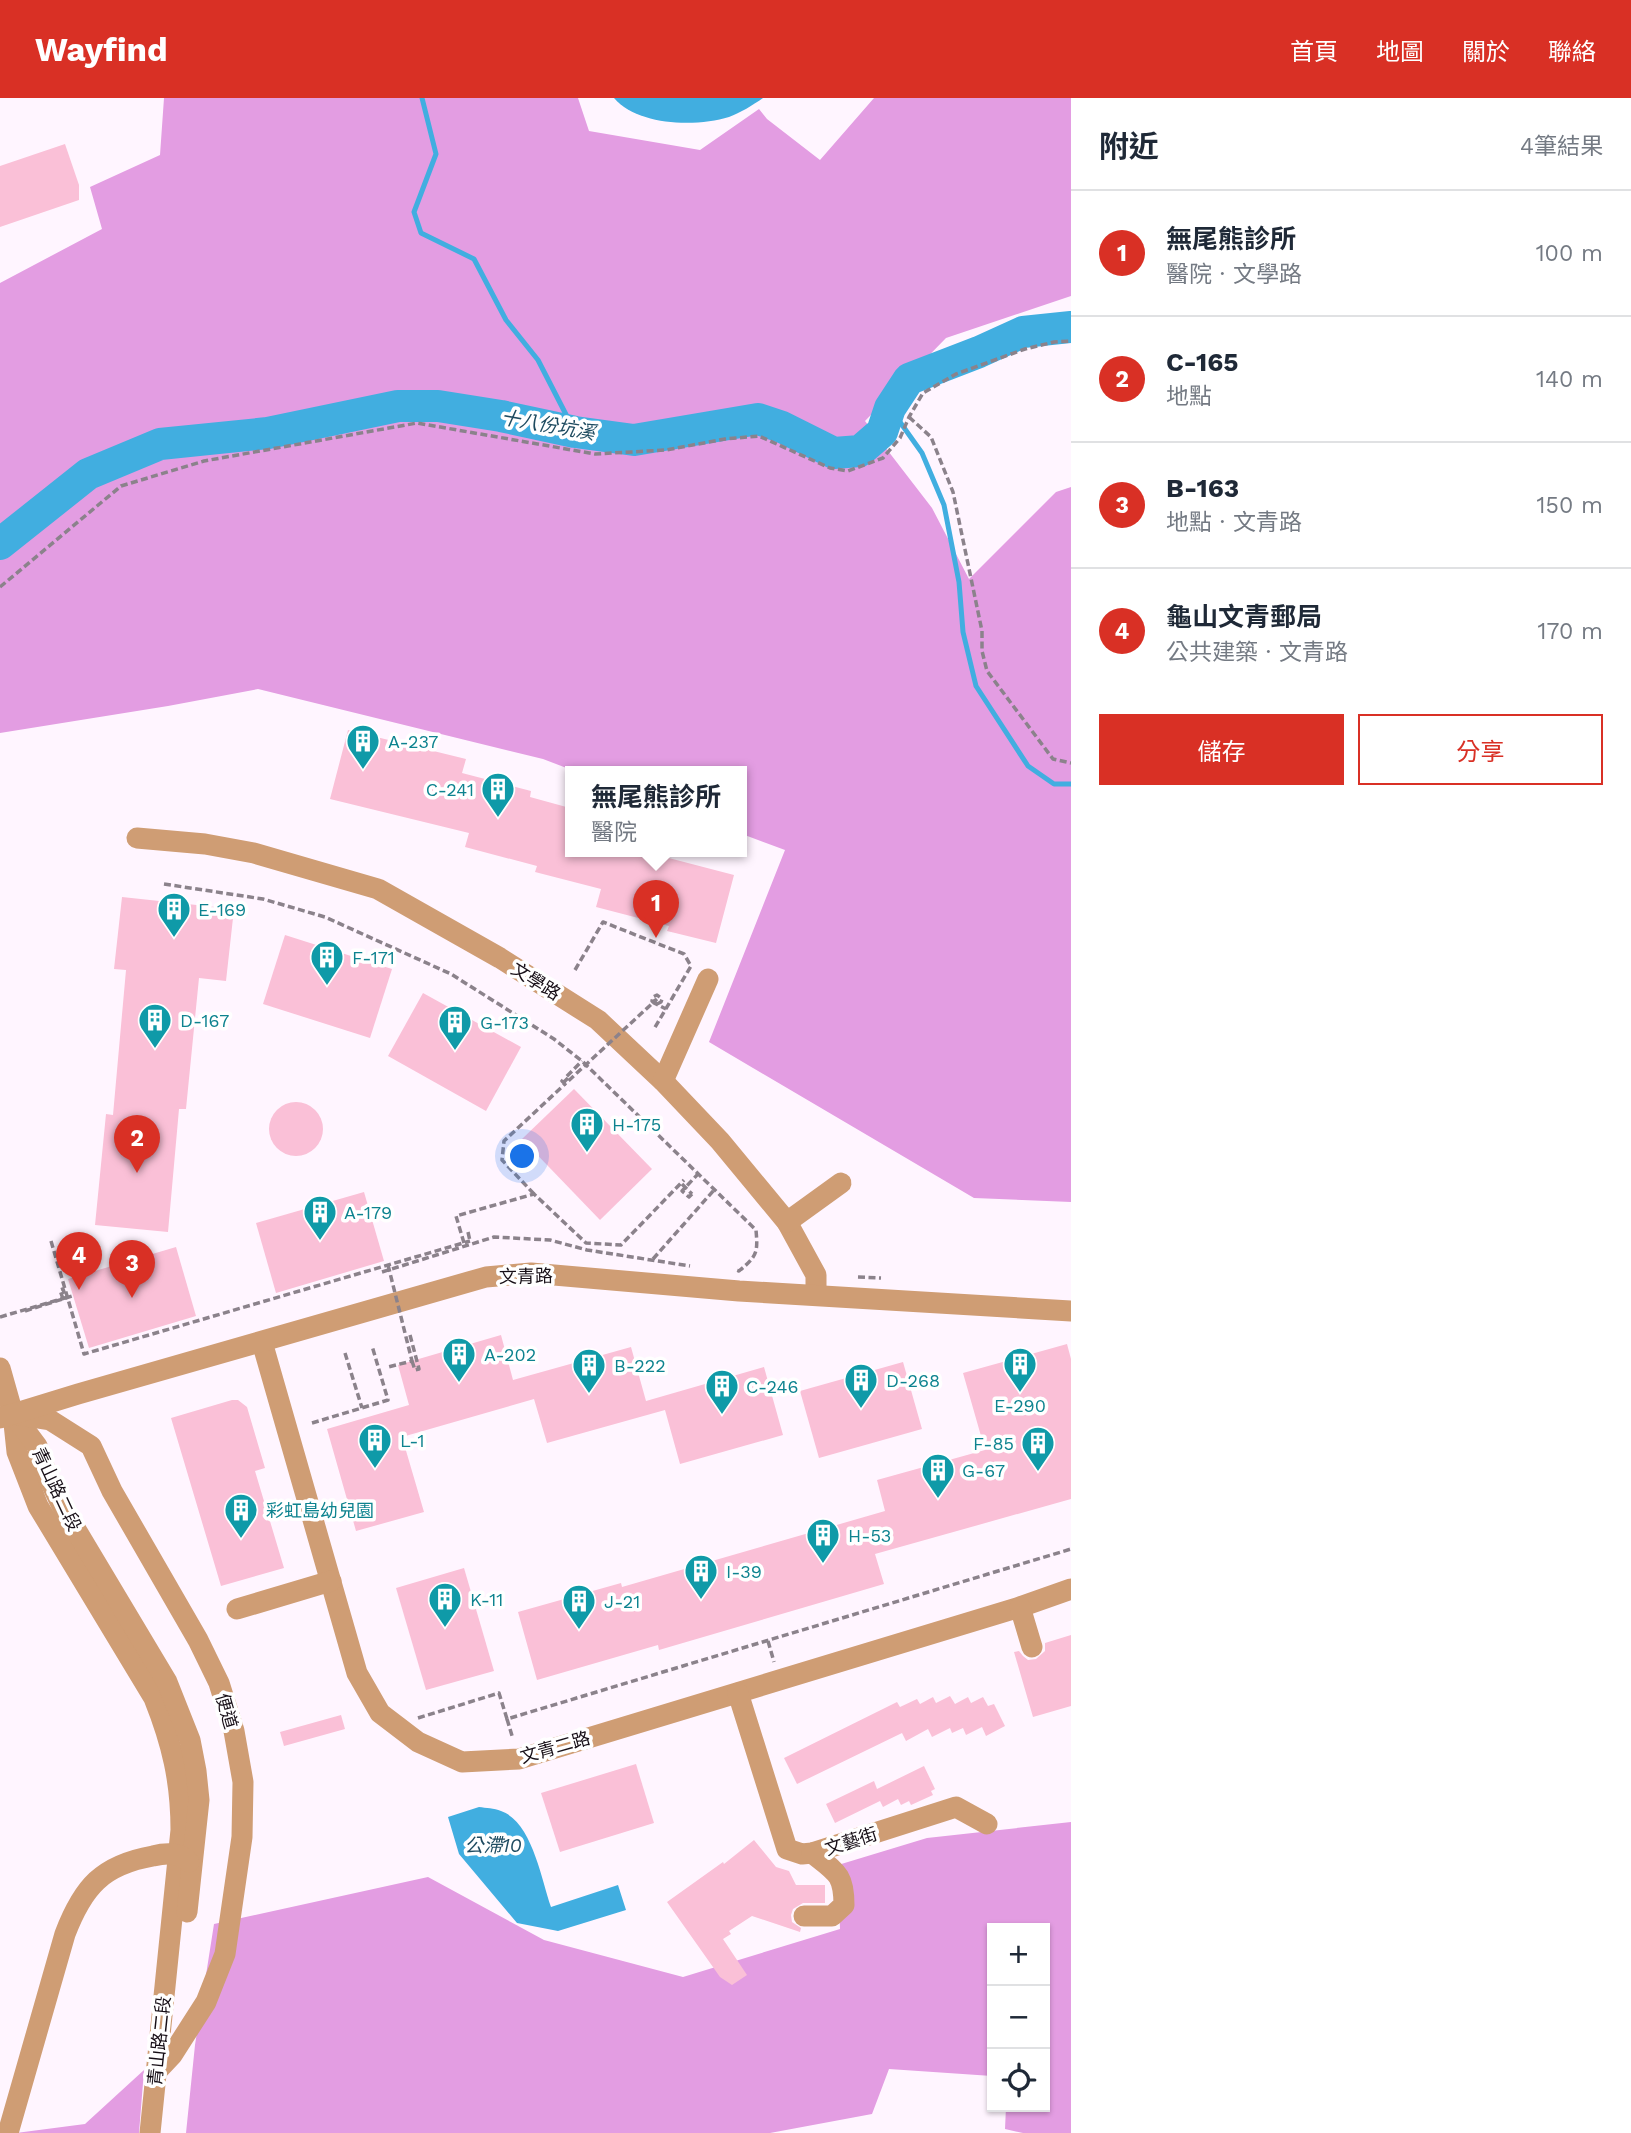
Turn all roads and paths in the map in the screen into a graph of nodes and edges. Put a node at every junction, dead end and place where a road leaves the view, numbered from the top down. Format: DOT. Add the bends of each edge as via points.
graph roads {
  1 [pos="1071,341"];
  2 [pos="909,417"];
  3 [pos="0,587"];
  4 [pos="1071,764"];
  5 [pos="137,838"];
  6 [pos="164,884"];
  7 [pos="575,970"];
  8 [pos="708,979"];
  9 [pos="666,1009"];
  10 [pos="654,1029"];
  11 [pos="582,1061"];
  12 [pos="564,1082"];
  13 [pos="663,1082"];
  14 [pos="698,1174"];
  15 [pos="841,1183"];
  16 [pos="714,1190"];
  17 [pos="534,1194"];
  18 [pos="787,1222"];
  19 [pos="468,1232"];
  20 [pos="51,1241"];
  21 [pos="464,1242"];
  22 [pos="652,1260"];
  23 [pos="388,1264"];
  24 [pos="700,1267"];
  25 [pos="726,1269"];
  26 [pos="382,1272"];
  27 [pos="816,1295"];
  28 [pos="67,1298"];
  29 [pos="25,1311"];
  30 [pos="1071,1311"];
  31 [pos="0,1317"];
  32 [pos="410,1335"];
  33 [pos="262,1342"];
  34 [pos="372,1346"];
  35 [pos="345,1353"];
  36 [pos="412,1361"];
  37 [pos="388,1367"];
  38 [pos="0,1368"];
  39 [pos="362,1408"];
  40 [pos="6,1416"];
  41 [pos="312,1423"];
  42 [pos="1071,1549"];
  43 [pos="331,1581"];
  44 [pos="1071,1589"];
  45 [pos="1020,1607"];
  46 [pos="237,1609"];
  47 [pos="768,1641"];
  48 [pos="1032,1647"];
  49 [pos="774,1662"];
  50 [pos="738,1693"];
  51 [pos="418,1718"];
  52 [pos="507,1719"];
  53 [pos="513,1740"];
  54 [pos="987,1824"];
  55 [pos="813,1853"];
  56 [pos="183,1863"];
  57 [pos="804,1916"];
  58 [pos="172,2055"];
  59 [pos="156,2072"];
  60 [pos="8,2133"];
  61 [pos="19,2133"];
  62 [pos="150,2133"];
  63 [pos="164,2133"];
  1 -- 2 [label="path" via="1025,349 956,374 923,393"];
  2 -- 3 [label="path" via="900,438 883,458 848,471 830,468 759,436 666,450 594,454 416,423 204,461 121,486"];
  2 -- 4 [label="path" via="931,437 953,492 987,671 1053,759"];
  5 -- 13 [label="street, 文學路" via="254,853 378,889 598,1020"];
  6 -- 11 [label="path" via="263,899 324,917 452,974"];
  7 -- 9 [label="path" via="603,922 684,954 691,966"];
  8 -- 13 [label="street"];
  9 -- 10 [label="path"];
  9 -- 12 [label="path, bridge" via="655,1003"];
  11 -- 12 [label="path"];
  11 -- 14 [label="path"];
  12 -- 17 [label="path" via="504,1142 502,1160"];
  13 -- 18 [label="street, 文學路" via="720,1141"];
  14 -- 16 [label="path"];
  14 -- 17 [label="path, bridge" via="682,1191 689,1197 692,1194 682,1182 621,1245 586,1243"];
  15 -- 18 [label="street"];
  16 -- 22 [label="path"];
  16 -- 25 [label="path" via="756,1230 758,1249 750,1262 738,1270"];
  17 -- 21 [label="path" via="456,1216"];
  18 -- 27 [label="street, 文學路" via="816,1275"];
  19 -- 21 [label="path, bridge" via="470,1241"];
  20 -- 28 [label="path, bridge"];
  21 -- 23 [label="path, bridge"];
  22 -- 24 [label="path"];
  22 -- 26 [label="path" via="550,1240 494,1237"];
  23 -- 28 [label="path, bridge" via="84,1354"];
  23 -- 36 [label="path, bridge"];
  27 -- 30 [label="street, 文青路"];
  27 -- 33 [label="street, 文青路" via="531,1273 486,1277"];
  28 -- 29 [label="path"];
  28 -- 31 [label="path, bridge"];
  32 -- 36 [label="path" via="419,1368 415,1370"];
  33 -- 40 [label="street, 文青路"];
  33 -- 43 [label="street, 文青二路"];
  34 -- 39 [label="path" via="388,1400"];
  35 -- 39 [label="path"];
  36 -- 37 [label="path, bridge"];
  38 -- 40 [label="street"];
  39 -- 41 [label="path"];
  40 -- 56 [label="street, 青山路二段" via="37,1446 62,1508 167,1682 179,1710 190,1740 199,1800"];
  40 -- 58 [label="street, 便道" via="50,1420 91,1447 198,1640 219,1683 233,1731 243,1782 242,1837 225,1954 206,2002"];
  42 -- 47 [label="path"];
  43 -- 46 [label="street"];
  43 -- 50 [label="street, 文青二路" via="357,1673 380,1713 418,1742 462,1762 519,1759"];
  44 -- 45 [label="street, 文青二路"];
  45 -- 48 [label="street"];
  45 -- 50 [label="street, 文青二路"];
  47 -- 49 [label="path"];
  47 -- 52 [label="path"];
  50 -- 55 [label="street, 文藝街" via="787,1849"];
  51 -- 52 [label="path" via="499,1693"];
  52 -- 53 [label="path"];
  54 -- 55 [label="street, 文藝街" via="956,1807"];
  55 -- 57 [label="street" via="844,1885 844,1905 832,1916"];
  56 -- 58 [label="street, 青山路二段"];
  56 -- 59 [label="street, 青山路二段"];
  56 -- 60 [label="street" via="160,1854 131,1860 103,1873 79,1903 65,1934"];
  56 -- 61 [label="street" via="134,1870 110,1881 93,1901 79,1926"];
  58 -- 59 [label="street, 便道"];
  58 -- 63 [label="street, 青山路二段"];
  59 -- 62 [label="street, 青山路二段"];
}
